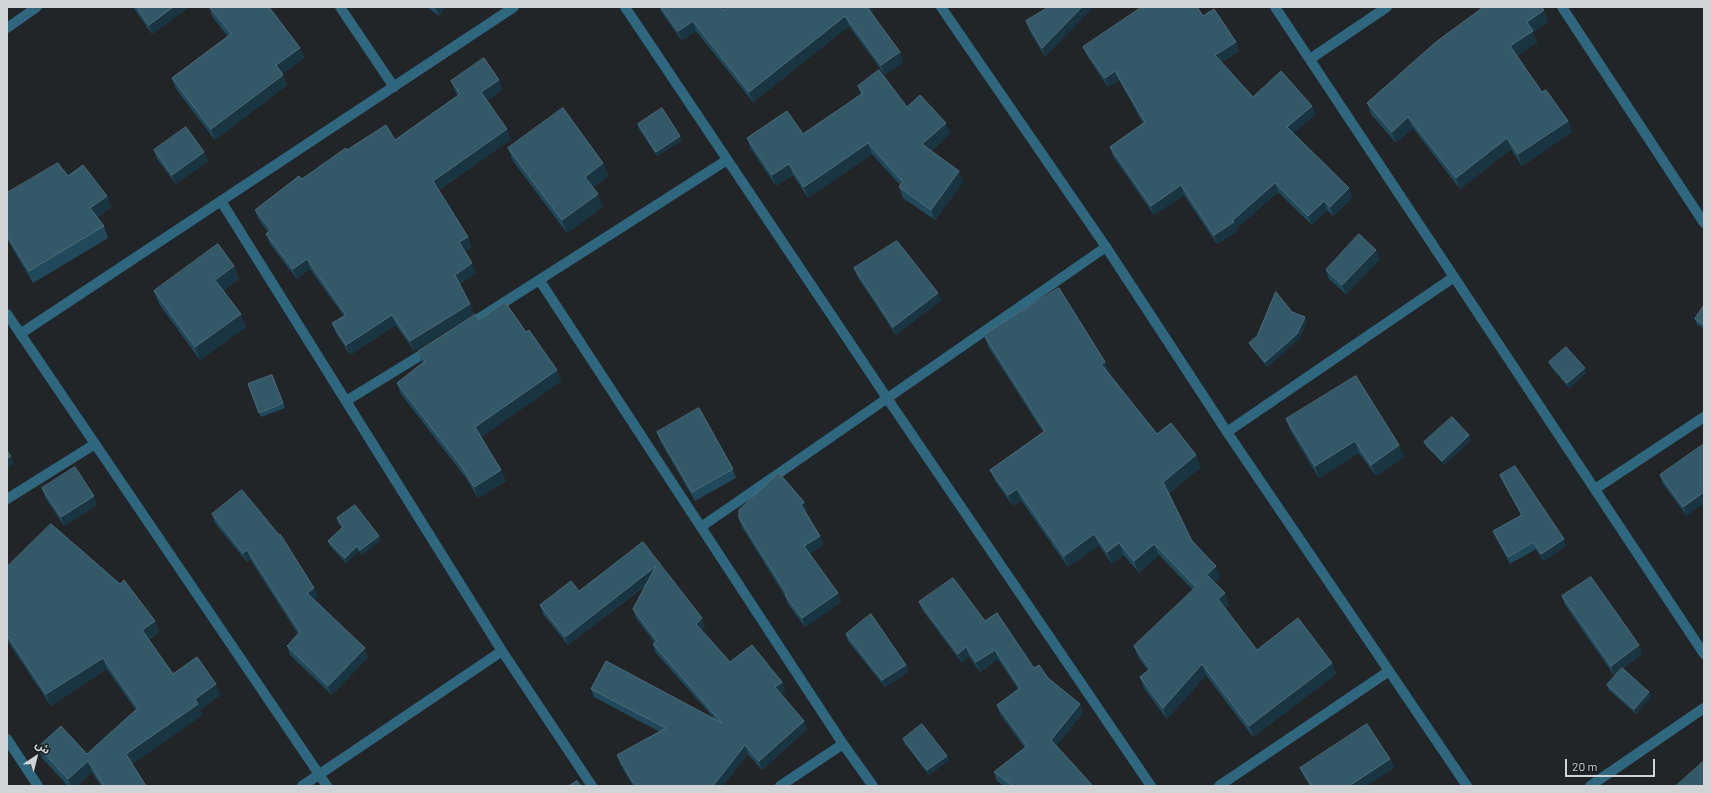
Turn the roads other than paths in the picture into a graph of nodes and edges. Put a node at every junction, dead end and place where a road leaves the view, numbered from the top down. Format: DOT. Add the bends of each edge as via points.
graph roads {
  1 [pos="37,7"];
  2 [pos="340,7"];
  3 [pos="514,7"];
  4 [pos="625,7"];
  5 [pos="941,7"];
  6 [pos="1275,7"];
  7 [pos="1387,7"];
  8 [pos="1562,7"];
  9 [pos="7,28"];
  10 [pos="1310,59"];
  11 [pos="394,87"];
  12 [pos="727,160"];
  13 [pos="221,201"];
  14 [pos="1704,223"];
  15 [pos="1106,247"];
  16 [pos="1454,278"];
  17 [pos="540,281"];
  18 [pos="7,314"];
  19 [pos="460,331"];
  20 [pos="20,334"];
  21 [pos="440,343"];
  22 [pos="887,398"];
  23 [pos="346,401"];
  24 [pos="1704,417"];
  25 [pos="1227,432"];
  26 [pos="95,444"];
  27 [pos="1595,489"];
  28 [pos="7,499"];
  29 [pos="701,527"];
  30 [pos="502,651"];
  31 [pos="1704,654"];
  32 [pos="1389,671"];
  33 [pos="1704,708"];
  34 [pos="7,738"];
  35 [pos="843,744"];
  36 [pos="319,774"];
  37 [pos="38,786"];
  38 [pos="302,786"];
  39 [pos="327,786"];
  40 [pos="592,786"];
  41 [pos="780,786"];
  42 [pos="873,786"];
  43 [pos="1151,786"];
  44 [pos="1218,786"];
  45 [pos="1467,786"];
  46 [pos="1590,786"];
  1 -- 9 [label="street"];
  2 -- 11 [label="street"];
  3 -- 11 [label="street"];
  4 -- 12 [label="street"];
  5 -- 15 [label="street"];
  6 -- 10 [label="street"];
  7 -- 10 [label="street"];
  8 -- 14 [label="street"];
  10 -- 16 [label="street"];
  11 -- 13 [label="street"];
  12 -- 17 [label="street"];
  12 -- 22 [label="street"];
  13 -- 20 [label="street"];
  13 -- 23 [label="street"];
  15 -- 22 [label="street"];
  15 -- 25 [label="street"];
  16 -- 25 [label="street"];
  16 -- 27 [label="street"];
  17 -- 19 [label="street"];
  17 -- 29 [label="street"];
  18 -- 20 [label="street"];
  20 -- 26 [label="street"];
  21 -- 23 [label="street"];
  22 -- 29 [label="street"];
  22 -- 43 [label="street"];
  23 -- 30 [label="street"];
  24 -- 27 [label="street"];
  25 -- 32 [label="street"];
  26 -- 28 [label="street"];
  26 -- 36 [label="street"];
  27 -- 31 [label="street"];
  29 -- 35 [label="street"];
  30 -- 36 [label="street"];
  30 -- 40 [label="street"];
  32 -- 44 [label="street"];
  32 -- 45 [label="street"];
  33 -- 46 [label="street"];
  34 -- 37 [label="street"];
  35 -- 41 [label="street"];
  35 -- 42 [label="street"];
  36 -- 38 [label="street"];
  36 -- 39 [label="street"];
}
